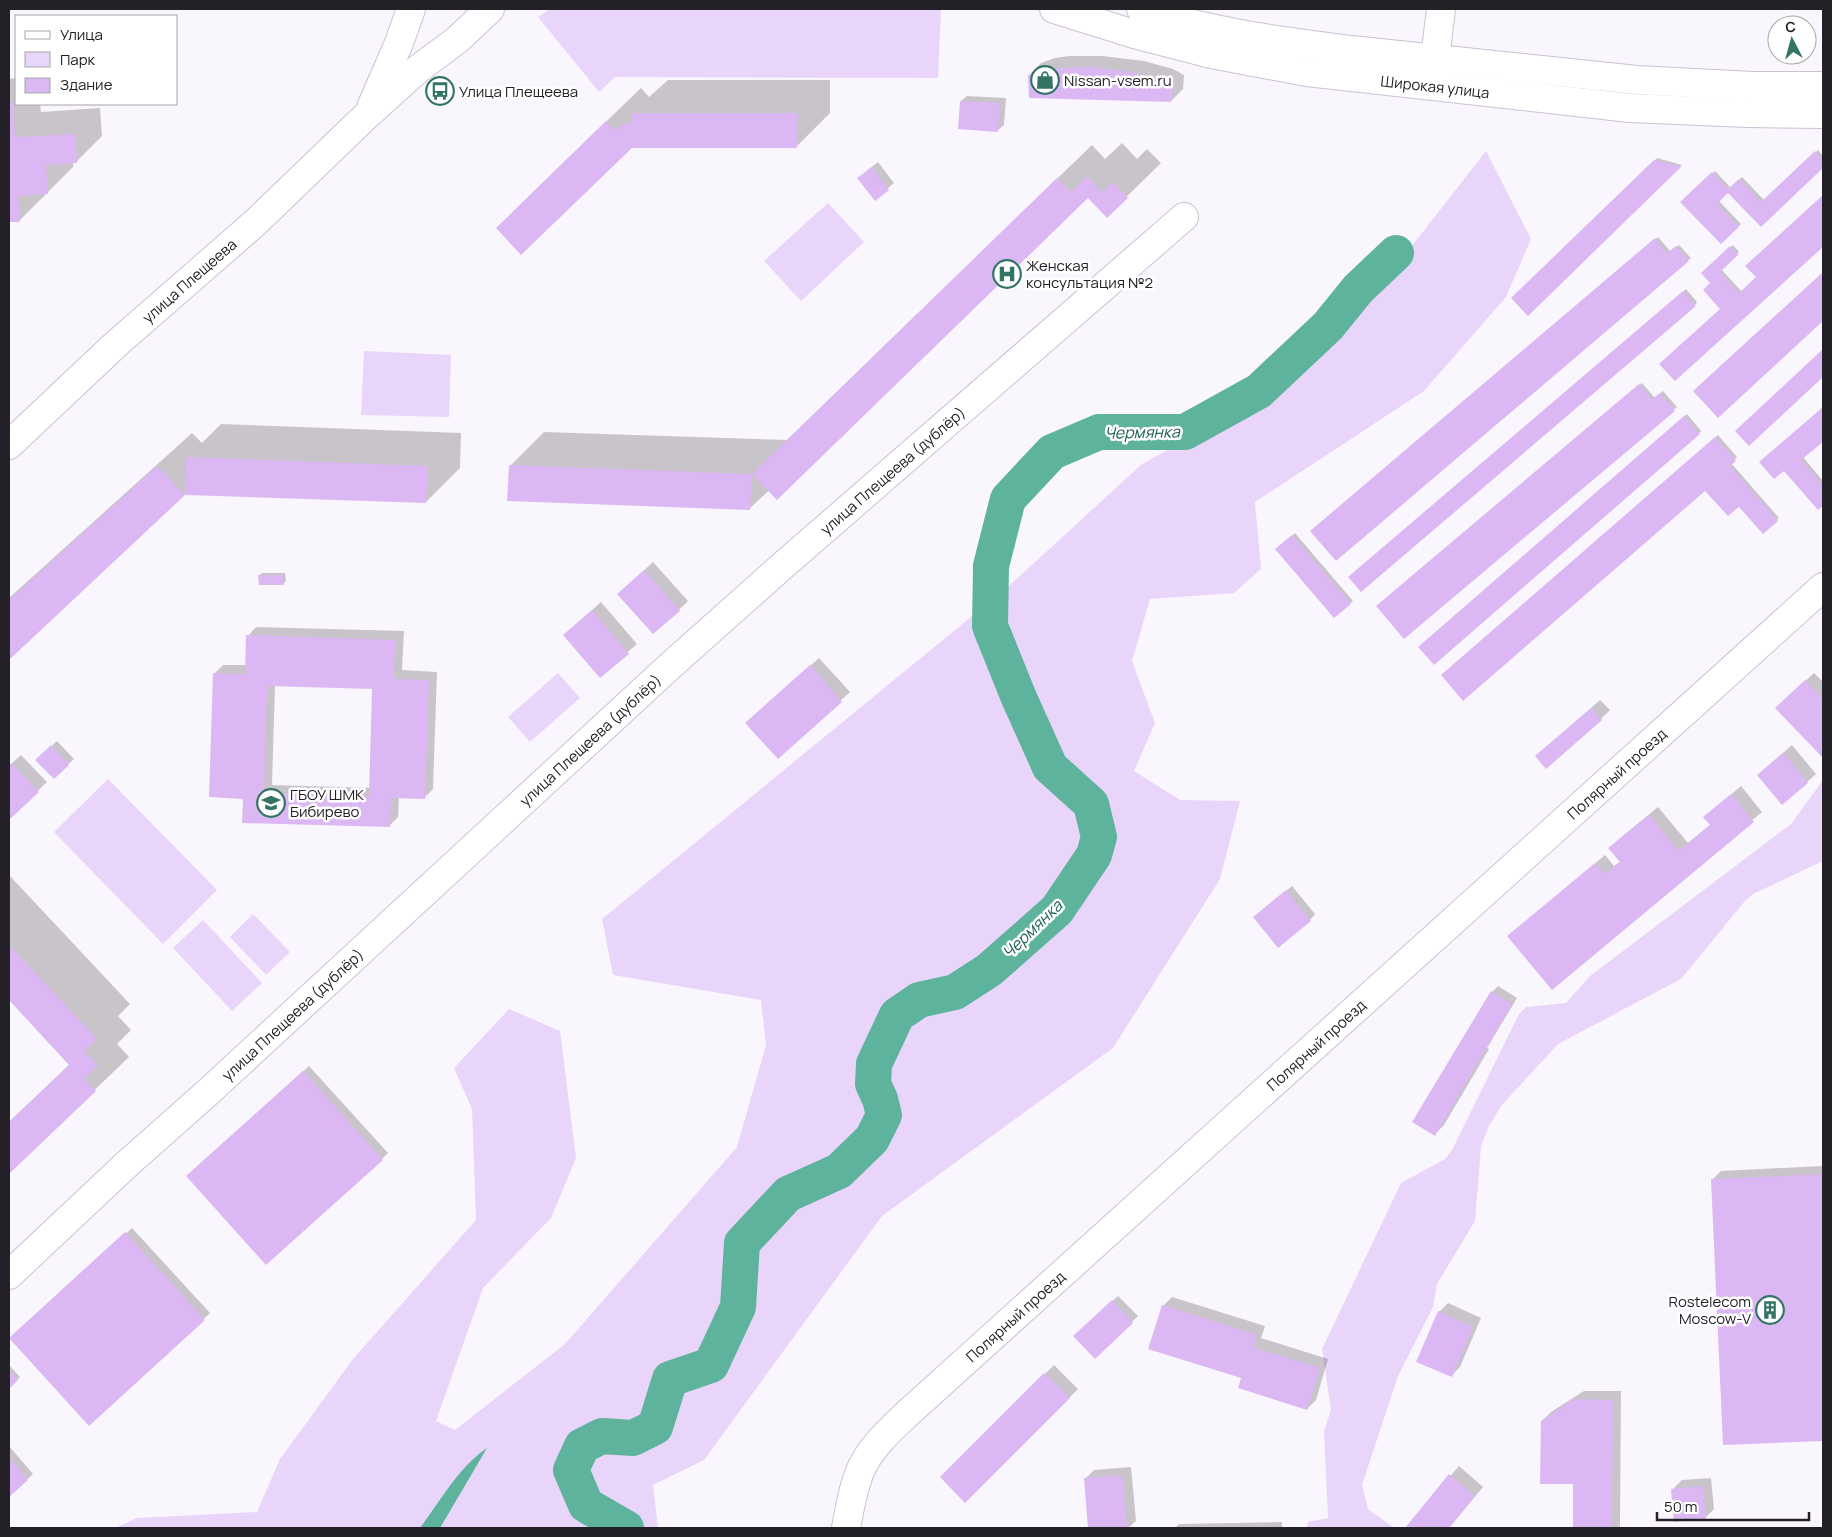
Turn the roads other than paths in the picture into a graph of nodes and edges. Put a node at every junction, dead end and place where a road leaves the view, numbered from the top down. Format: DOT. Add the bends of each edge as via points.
graph roads {
  1 [pos="411,9"];
  2 [pos="490,9"];
  3 [pos="1054,9"];
  4 [pos="1141,9"];
  5 [pos="1441,9"];
  6 [pos="1433,58"];
  7 [pos="1823,86"];
  8 [pos="1823,114"];
  9 [pos="367,115"];
  10 [pos="1184,217"];
  11 [pos="9,445"];
  12 [pos="1823,587"];
  13 [pos="9,1275"];
  14 [pos="846,1528"];
  1 -- 9 [label="street, улица Плещеева"];
  2 -- 9 [label="street, улица Плещеева"];
  3 -- 8 [label="street, Широкая улица" via="1211,54 1306,72 1630,108"];
  4 -- 6 [label="street, Широкая улица" via="1217,29 1309,45"];
  5 -- 6 [label="street"];
  6 -- 7 [label="street, Широкая улица" via="1637,80"];
  9 -- 11 [label="street, улица Плещеева" via="256,222 115,345"];
  10 -- 13 [label="street, улица Плещеева (дублёр)" via="670,666"];
  12 -- 14 [label="street, Полярный проезд" via="884,1436 862,1467"];
}
